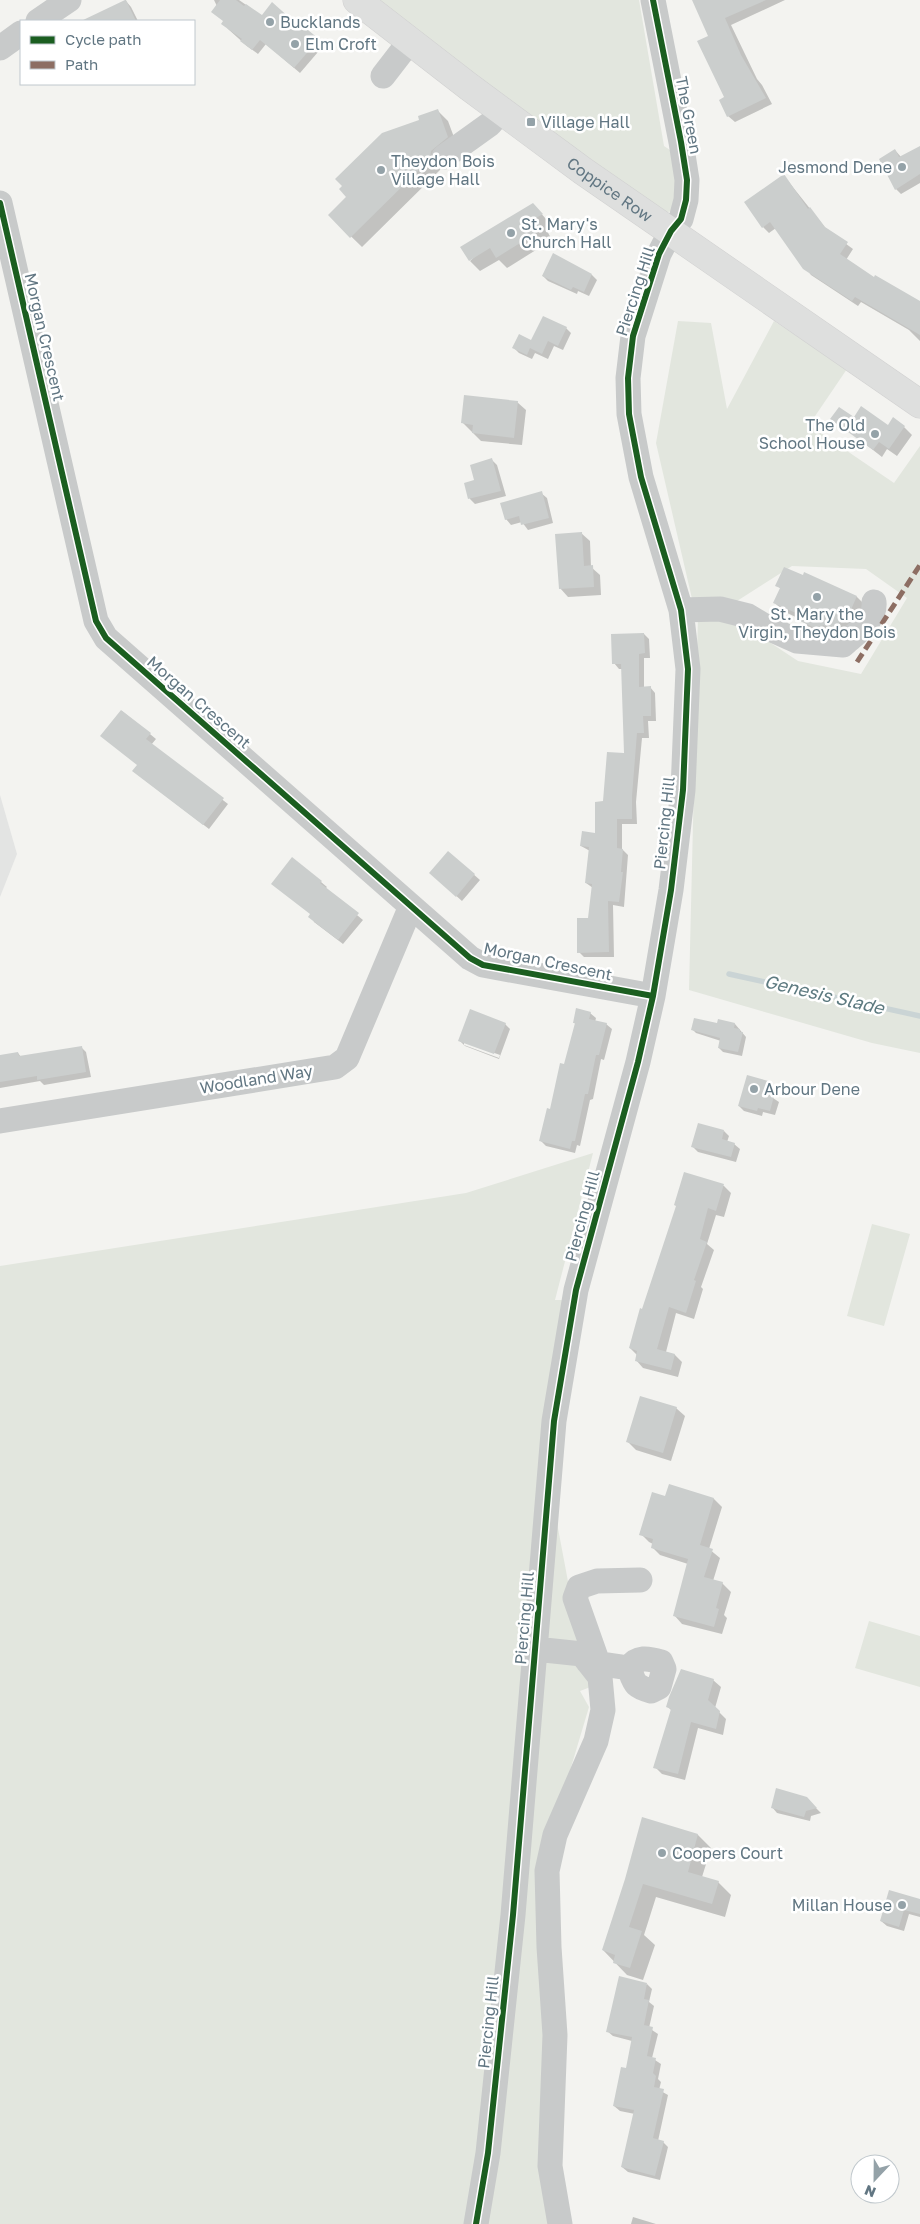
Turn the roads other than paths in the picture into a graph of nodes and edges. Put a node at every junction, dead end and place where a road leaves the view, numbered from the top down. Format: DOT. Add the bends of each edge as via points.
graph roads {
  1 [pos="69,0"];
  2 [pos="357,0"];
  3 [pos="653,0"];
  4 [pos="39,20"];
  5 [pos="20,34"];
  6 [pos="410,41"];
  7 [pos="0,48"];
  8 [pos="383,76"];
  9 [pos="501,111"];
  10 [pos="444,157"];
  11 [pos="0,203"];
  12 [pos="670,232"];
  13 [pos="920,404"];
  14 [pos="874,602"];
  15 [pos="681,610"];
  16 [pos="411,906"];
  17 [pos="653,996"];
  18 [pos="0,1121"];
  19 [pos="640,1580"];
  20 [pos="535,1648"];
  21 [pos="593,1662"];
  22 [pos="629,1668"];
  23 [pos="476,2224"];
  24 [pos="560,2224"];
  1 -- 4 [label="street"];
  2 -- 6 [label="main road, Coppice Row"];
  3 -- 12 [label="street, The Green" via="687,180 685,209"];
  5 -- 7 [label="street"];
  6 -- 8 [label="street"];
  6 -- 9 [label="main road, Coppice Row"];
  9 -- 10 [label="street" via="490,124"];
  9 -- 12 [label="main road, Coppice Row"];
  11 -- 16 [label="street, Morgan Crescent" via="96,621 106,638"];
  12 -- 13 [label="main road, Coppice Row"];
  12 -- 15 [label="street, Piercing Hill" via="651,277 633,336 628,378 629,414 641,477"];
  14 -- 15 [label="street" via="870,618 843,645 797,641 748,616 720,609"];
  15 -- 17 [label="street, Piercing Hill" via="688,669 683,790 671,890"];
  16 -- 17 [label="street, Morgan Crescent" via="470,958 483,965"];
  16 -- 18 [label="street, Woodland Way" via="347,1058 336,1067"];
  17 -- 20 [label="street, Piercing Hill" via="576,1290 554,1421"];
  19 -- 21 [label="street" via="597,1581 579,1587 575,1598"];
  20 -- 21 [label="street, Piercing Hill" via="582,1654"];
  20 -- 23 [label="street, Piercing Hill" via="510,1944 488,2153"];
  21 -- 22 [label="street, Piercing Hill"];
  21 -- 24 [label="street" via="600,1677 602,1710 596,1741 555,1834 547,1871 555,2035 550,2166"];
}
